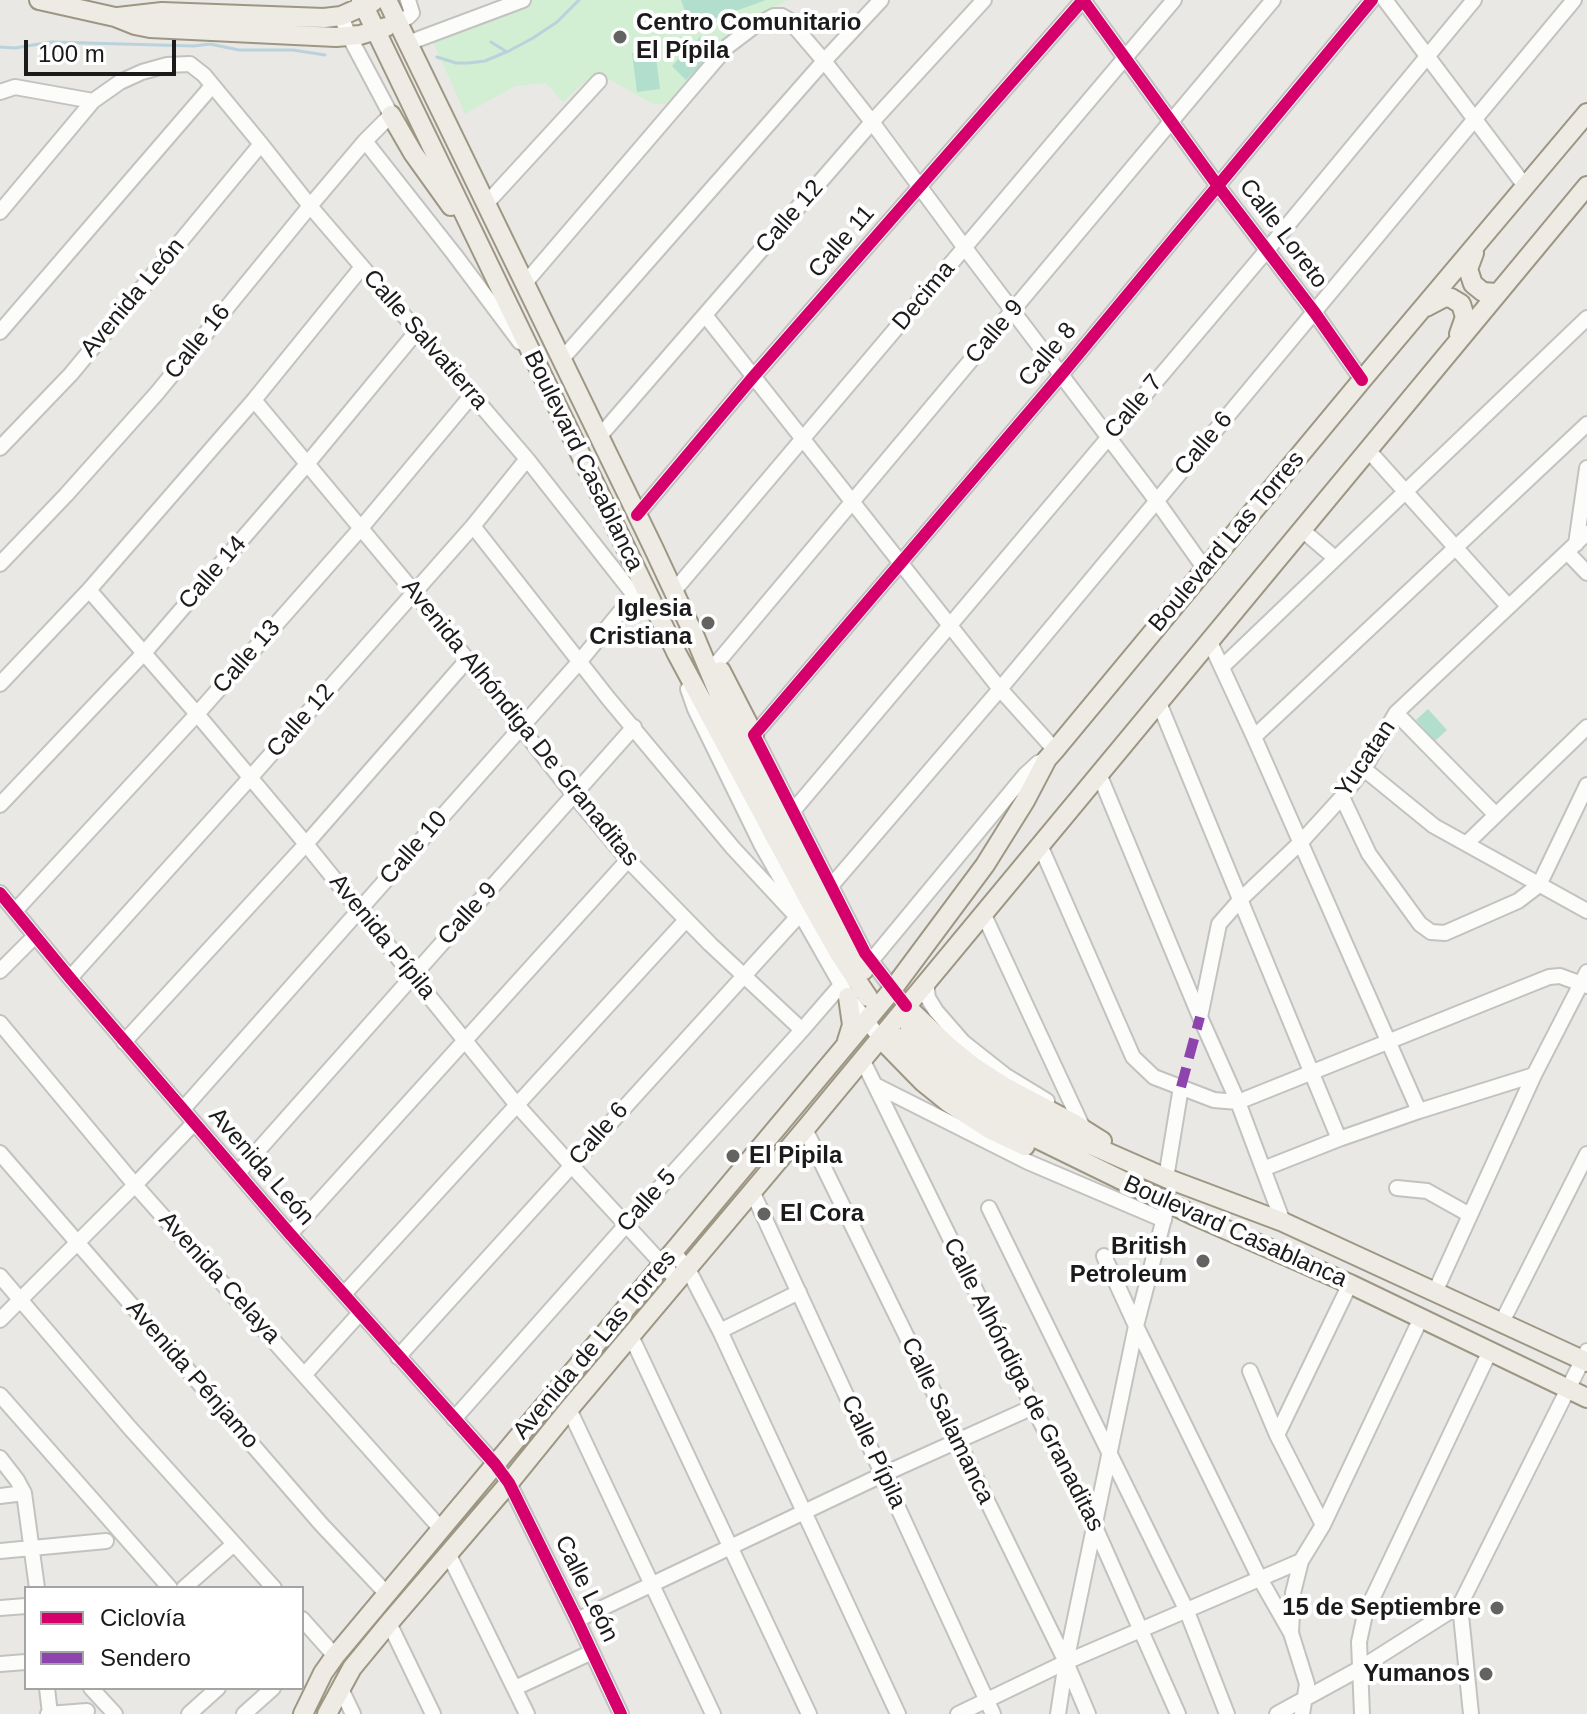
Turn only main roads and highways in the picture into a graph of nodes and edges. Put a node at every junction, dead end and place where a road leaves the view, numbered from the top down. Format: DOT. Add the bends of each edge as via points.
graph roads {
  1 [pos="39,0"];
  2 [pos="387,0"];
  3 [pos="367,2"];
  4 [pos="160,14"];
  5 [pos="398,22"];
  6 [pos="375,31"];
  7 [pos="1587,113"];
  8 [pos="391,115"];
  9 [pos="1587,186"];
  10 [pos="474,234"];
  11 [pos="1481,240"];
  12 [pos="1496,293"];
  13 [pos="1421,311"];
  14 [pos="1455,344"];
  15 [pos="695,637"];
  16 [pos="754,735"];
  17 [pos="844,991"];
  18 [pos="879,992"];
  19 [pos="906,1006"];
  20 [pos="867,1021"];
  21 [pos="880,1038"];
  22 [pos="844,1048"];
  23 [pos="1125,1160"];
  24 [pos="1118,1179"];
  25 [pos="1586,1358"];
  26 [pos="1587,1398"];
  27 [pos="303,1714"];
  28 [pos="327,1714"];
  1 -- 4 [label="main road" via="135,25"];
  2 -- 5 [label="main road, Boulevard Casablanca"];
  3 -- 4 [label="main road" via="341,16 324,18"];
  3 -- 6 [label="main road, Boulevard Casablanca"];
  4 -- 6 [label="main road" via="349,36"];
  5 -- 6 [label="main road"];
  5 -- 15 [label="main road, Boulevard Casablanca"];
  6 -- 10 [label="main road, Boulevard Casablanca"];
  7 -- 11 [label="main road, Boulevard Las Torres"];
  8 -- 10 [label="main road"];
  9 -- 12 [label="main road, Boulevard Las Torres"];
  10 -- 18 [label="main road, Boulevard Casablanca" via="638,590 840,955"];
  11 -- 12 [label="main road" via="1469,263 1469,276 1478,289"];
  11 -- 13 [label="main road, Boulevard Las Torres"];
  12 -- 14 [label="main road, Boulevard Las Torres"];
  13 -- 14 [label="main road" via="1445,297 1461,304 1465,317"];
  13 -- 18 [label="main road, Boulevard Las Torres" via="1051,755 985,865"];
  14 -- 19 [label="main road, Boulevard Las Torres"];
  15 -- 16 [label="main road" via="717,663"];
  15 -- 18 [label="main road, Boulevard Casablanca" via="771,798"];
  17 -- 22 [label="main road" via="852,1025"];
  18 -- 20 [label="main road, Boulevard Las Torres"];
  19 -- 21 [label="main road, Boulevard Las Torres"];
  19 -- 23 [label="main road" via="974,1067 1079,1126"];
  20 -- 22 [label="main road, Avenida de Las Torres"];
  21 -- 24 [label="main road" via="923,1082 989,1129 1078,1170"];
  21 -- 28 [label="main road, Avenida de Las Torres" via="352,1668"];
  22 -- 27 [label="main road, Avenida de Las Torres" via="335,1656"];
  23 -- 24 [label="main road, Boulevard Casablanca" via="1027,1117 905,1033 949,1084 1011,1126"];
  23 -- 25 [label="main road, Boulevard Casablanca" via="1283,1222"];
  24 -- 26 [label="main road, Boulevard Casablanca" via="1166,1212 1350,1284"];
}
